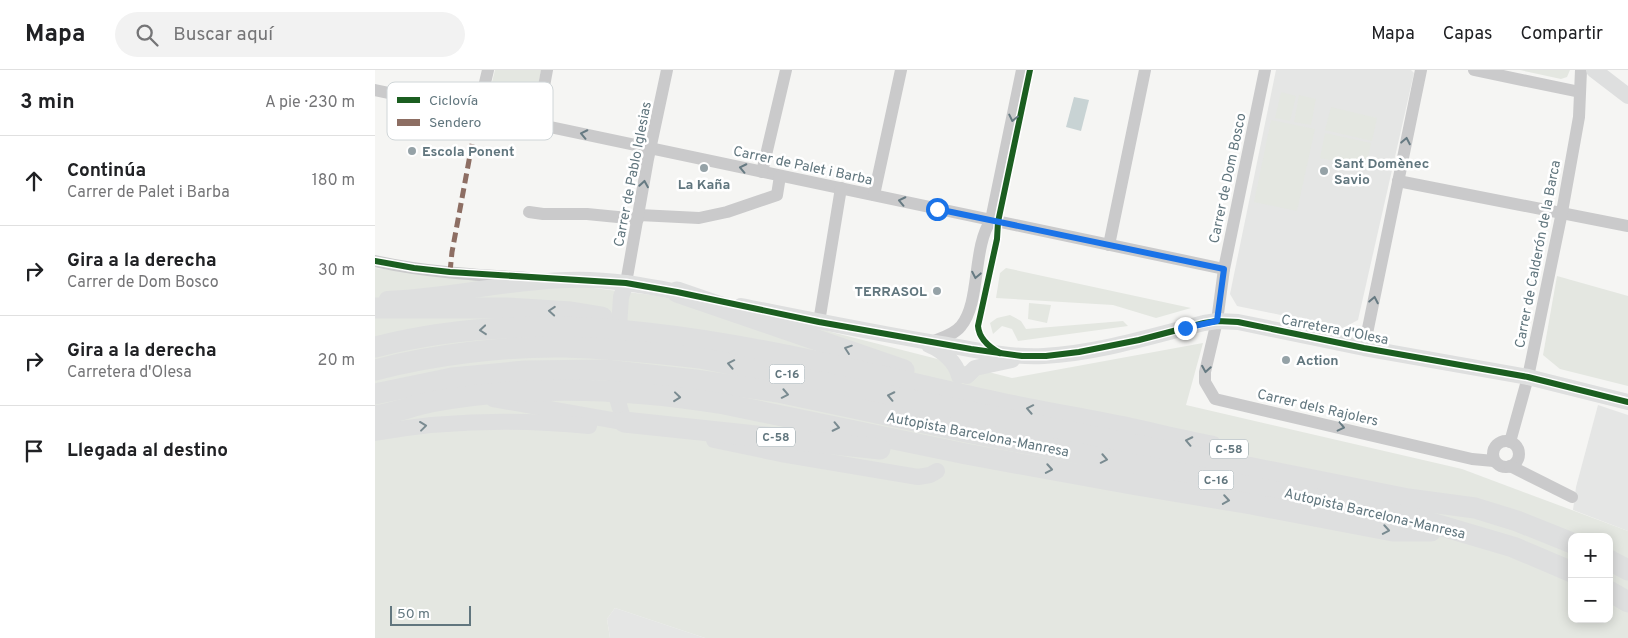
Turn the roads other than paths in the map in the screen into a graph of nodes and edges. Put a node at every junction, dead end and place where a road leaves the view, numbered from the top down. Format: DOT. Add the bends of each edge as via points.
graph roads {
  1 [pos="667,70"];
  2 [pos="786,70"];
  3 [pos="901,70"];
  4 [pos="1022,70"];
  5 [pos="1145,70"];
  6 [pos="1265,70"];
  7 [pos="1421,70"];
  8 [pos="1474,70"];
  9 [pos="1580,70"];
  10 [pos="1594,70"];
  11 [pos="1564,88"];
  12 [pos="1580,92"];
  13 [pos="1628,96"];
  14 [pos="553,127"];
  15 [pos="650,148"];
  16 [pos="762,172"];
  17 [pos="780,176"];
  18 [pos="1398,181"];
  19 [pos="841,188"];
  20 [pos="874,196"];
  21 [pos="529,212"];
  22 [pos="1562,212"];
  23 [pos="639,217"];
  24 [pos="991,220"];
  25 [pos="1628,226"];
  26 [pos="1109,245"];
  27 [pos="375,260"];
  28 [pos="1224,269"];
  29 [pos="567,280"];
  30 [pos="626,283"];
  31 [pos="652,288"];
  32 [pos="677,292"];
  33 [pos="375,299"];
  34 [pos="375,308"];
  35 [pos="1217,321"];
  36 [pos="819,322"];
  37 [pos="606,326"];
  38 [pos="638,335"];
  39 [pos="914,339"];
  40 [pos="931,342"];
  41 [pos="1364,348"];
  42 [pos="379,356"];
  43 [pos="1036,356"];
  44 [pos="1528,377"];
  45 [pos="605,380"];
  46 [pos="631,382"];
  47 [pos="961,382"];
  48 [pos="375,394"];
  49 [pos="1628,402"];
  50 [pos="375,416"];
  51 [pos="624,422"];
  52 [pos="375,433"];
  53 [pos="1511,442"];
  54 [pos="741,446"];
  55 [pos="1494,461"];
  56 [pos="1021,464"];
  57 [pos="1510,466"];
  58 [pos="937,471"];
  59 [pos="1572,497"];
  60 [pos="1475,508"];
  61 [pos="1461,531"];
  62 [pos="1568,541"];
  63 [pos="1613,562"];
  64 [pos="1568,570"];
  65 [pos="1628,570"];
  66 [pos="1613,593"];
  67 [pos="1628,602"];
  1 -- 15 [label="street, Carrer de Pablo Iglesias"];
  2 -- 16 [label="street"];
  3 -- 20 [label="street"];
  4 -- 24 [label="street, one-way"];
  5 -- 26 [label="street"];
  6 -- 28 [label="street, Carrer de Dom Bosco"];
  18 -- 7 [label="street, one-way"];
  8 -- 11 [label="street"];
  9 -- 11 [label="street" via="1577,78"];
  9 -- 12 [label="street, Carrer de Calderón de la Barca"];
  10 -- 13 [label="street"];
  11 -- 12 [label="street"];
  12 -- 22 [label="street, Carrer de Calderón de la Barca" via="1579,116"];
  15 -- 14 [label="street, Carrer de Palet i Barba, one-way"];
  16 -- 15 [label="street, Carrer de Palet i Barba, one-way"];
  23 -- 15 [label="street, Carrer de Pablo Iglesias, one-way"];
  16 -- 17 [label="street, Carrer de Palet i Barba"];
  17 -- 19 [label="street, Carrer de Palet i Barba"];
  17 -- 23 [label="street" via="777,194 727,212 699,218"];
  18 -- 22 [label="street"];
  41 -- 18 [label="street, one-way"];
  19 -- 20 [label="street, Carrer de Palet i Barba"];
  19 -- 36 [label="street"];
  24 -- 20 [label="street, Carrer de Palet i Barba, one-way"];
  21 -- 23 [label="street"];
  22 -- 25 [label="street"];
  22 -- 44 [label="street, Carrer de Calderón de la Barca"];
  23 -- 30 [label="street, Carrer de Pablo Iglesias"];
  24 -- 26 [label="street, Carrer de Palet i Barba"];
  24 -- 40 [label="street, one-way" via="984,236 969,310 961,326 950,335"];
  26 -- 28 [label="street, Carrer de Palet i Barba"];
  27 -- 29 [label="street" via="450,272"];
  28 -- 35 [label="street, Carrer de Dom Bosco"];
  29 -- 30 [label="street"];
  29 -- 33 [label="street"];
  30 -- 31 [label="street"];
  30 -- 37 [label="street"];
  31 -- 32 [label="street"];
  31 -- 37 [label="street" via="636,294"];
  32 -- 36 [label="street"];
  47 -- 32 [label="highway, one-way" via="943,383"];
  37 -- 34 [label="highway, one-way" via="571,312 507,308"];
  35 -- 41 [label="street, Carretera d'Olesa" via="1238,322"];
  35 -- 43 [label="street, Carretera d'Olesa" via="1105,347"];
  35 -- 55 [label="street, Carrer dels Rajolers, one-way" via="1205,372 1205,382 1215,399 1472,459"];
  36 -- 39 [label="street"];
  37 -- 38 [label="highway, Autopista Barcelona-Manresa / C-16"];
  37 -- 38 [label="highway"];
  37 -- 42 [label="highway, one-way" via="487,330"];
  37 -- 42 [label="highway, Autopista Barcelona-Manresa / C-16" via="562,347 469,353 414,361"];
  37 -- 51 [label="street" via="616,362 617,398"];
  38 -- 47 [label="highway, C-58" via="677,335"];
  60 -- 38 [label="highway, Autopista Barcelona-Manresa / C-16, one-way" via="1388,496 700,358"];
  39 -- 40 [label="street"];
  39 -- 47 [label="street" via="946,355 954,363"];
  40 -- 43 [label="street" via="1002,354"];
  41 -- 44 [label="street, Carretera d'Olesa"];
  42 -- 51 [label="street, C-58" via="472,394"];
  43 -- 47 [label="street" via="975,368"];
  44 -- 49 [label="street, Carretera d'Olesa"];
  44 -- 53 [label="street, Carrer de Calderón de la Barca"];
  45 -- 46 [label="highway, Autopista Barcelona-Manresa / C-16"];
  45 -- 48 [label="highway, Autopista Barcelona-Manresa / C-16" via="525,371 452,378"];
  45 -- 50 [label="highway" via="429,403"];
  46 -- 56 [label="highway, C-58, one-way" via="685,397"];
  46 -- 61 [label="highway, Autopista Barcelona-Manresa / C-16, one-way" via="695,380 778,392 971,433 1418,519"];
  60 -- 47 [label="highway, C-58, one-way" via="1404,486"];
  51 -- 54 [label="street"];
  51 -- 56 [label="highway, C-58" via="913,452 1002,466"];
  52 -- 54 [label="street, one-way" via="446,424 543,423 608,428"];
  53 -- 55 [label="street" via="1501,442 1496,446"];
  53 -- 57 [label="street" via="1519,457"];
  54 -- 58 [label="street" via="918,477 930,476"];
  55 -- 57 [label="street" via="1501,466"];
  56 -- 61 [label="highway, C-58, one-way" via="1393,531"];
  57 -- 59 [label="street"];
  60 -- 62 [label="highway, Autopista Barcelona-Manresa / C-16"];
  61 -- 64 [label="highway, Autopista Barcelona-Manresa / C-16" via="1513,547"];
  63 -- 65 [label="highway"];
  66 -- 67 [label="highway"];
}
